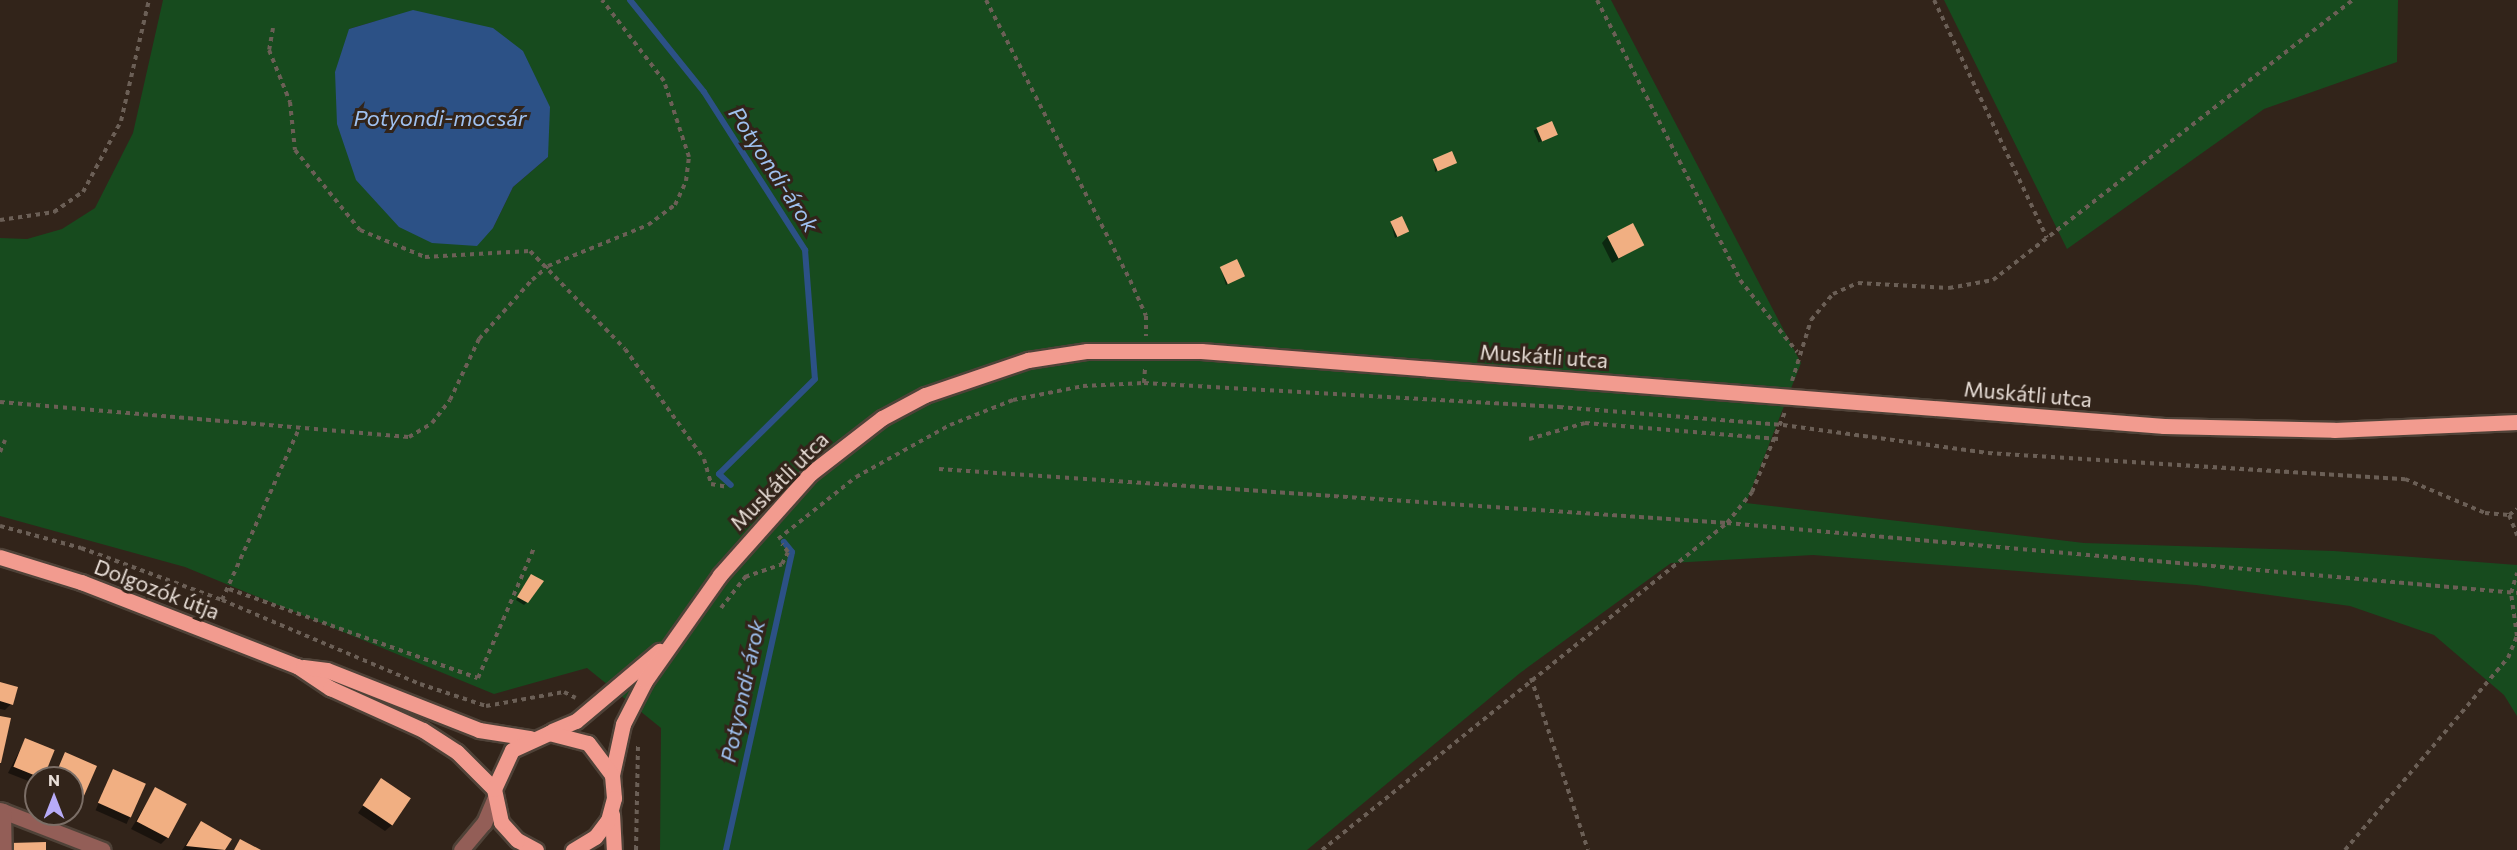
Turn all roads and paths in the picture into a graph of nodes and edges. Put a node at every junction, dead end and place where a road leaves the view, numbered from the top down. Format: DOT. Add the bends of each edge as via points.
graph roads {
  1 [pos="148,0"];
  2 [pos="602,0"];
  3 [pos="986,0"];
  4 [pos="1597,0"];
  5 [pos="1934,0"];
  6 [pos="2353,0"];
  7 [pos="273,28"];
  8 [pos="0,220"];
  9 [pos="2047,238"];
  10 [pos="548,266"];
  11 [pos="1146,349"];
  12 [pos="1797,352"];
  13 [pos="1789,396"];
  14 [pos="0,402"];
  15 [pos="2517,422"];
  16 [pos="1783,424"];
  17 [pos="299,429"];
  18 [pos="1529,439"];
  19 [pos="1778,439"];
  20 [pos="5,440"];
  21 [pos="0,452"];
  22 [pos="939,469"];
  23 [pos="728,487"];
  24 [pos="2517,509"];
  25 [pos="2509,515"];
  26 [pos="1727,524"];
  27 [pos="0,526"];
  28 [pos="2517,535"];
  29 [pos="775,541"];
  30 [pos="782,544"];
  31 [pos="534,548"];
  32 [pos="0,557"];
  33 [pos="752,568"];
  34 [pos="2517,573"];
  35 [pos="744,577"];
  36 [pos="228,589"];
  37 [pos="2511,593"];
  38 [pos="2517,593"];
  39 [pos="222,600"];
  40 [pos="715,615"];
  41 [pos="675,637"];
  42 [pos="2517,637"];
  43 [pos="297,666"];
  44 [pos="1531,678"];
  45 [pos="592,707"];
  46 [pos="549,733"];
  47 [pos="530,738"];
  48 [pos="638,739"];
  49 [pos="612,775"];
  50 [pos="494,794"];
  51 [pos="612,810"];
  52 [pos="1,811"];
  53 [pos="526,849"];
  54 [pos="4,850"];
  55 [pos="103,850"];
  56 [pos="461,850"];
  57 [pos="573,850"];
  58 [pos="614,850"];
  59 [pos="636,850"];
  60 [pos="1322,850"];
  61 [pos="1588,850"];
  62 [pos="2345,850"];
  1 -- 8 [label="path" via="121,121 83,192 54,212"];
  2 -- 10 [label="path" via="664,81 689,157 675,205 648,225"];
  3 -- 11 [label="path" via="1130,280 1146,316"];
  4 -- 12 [label="path" via="1740,280"];
  5 -- 9 [label="path"];
  6 -- 9 [label="path"];
  7 -- 10 [label="path" via="269,50 290,102 295,150 360,230 426,257 530,251"];
  9 -- 12 [label="path" via="1993,280 1949,288 1858,283 1833,294 1811,320"];
  10 -- 17 [label="path" via="479,339 450,400 432,423 409,437"];
  10 -- 23 [label="path" via="575,303 632,359 704,459 706,478"];
  11 -- 13 [label="main road, Muskátli utca"];
  11 -- 41 [label="main road, Muskátli utca" via="1028,360 975,375 882,418 811,473 772,513"];
  12 -- 13 [label="path"];
  13 -- 15 [label="main road, Muskátli utca" via="2164,426 2334,430"];
  14 -- 17 [label="path"];
  16 -- 19 [label="path"];
  16 -- 25 [label="path" via="1988,453 2405,479 2460,505"];
  16 -- 29 [label="path" via="1192,385 1083,386 1013,400 950,424 856,477"];
  17 -- 36 [label="path"];
  18 -- 19 [label="path" via="1585,423"];
  19 -- 26 [label="path" via="1752,492"];
  20 -- 21 [label="path"];
  22 -- 26 [label="path"];
  24 -- 25 [label="path"];
  25 -- 28 [label="path"];
  26 -- 37 [label="path"];
  26 -- 44 [label="path"];
  27 -- 39 [label="path" via="81,548"];
  30 -- 35 [label="path" via="788,552 782,564"];
  31 -- 36 [label="path" via="477,678"];
  32 -- 43 [label="main road, Dolgozók útja" via="81,582"];
  33 -- 35 [label="path"];
  34 -- 37 [label="path"];
  35 -- 40 [label="path"];
  36 -- 39 [label="path"];
  37 -- 38 [label="path"];
  37 -- 42 [label="path"];
  39 -- 45 [label="path" via="420,684 486,706 564,692"];
  41 -- 45 [label="main road, Muskátli utca"];
  41 -- 49 [label="main road, Muskátli utca" via="623,724"];
  42 -- 62 [label="path" via="2492,680"];
  43 -- 47 [label="main road, Dolgozók útja" via="327,670 479,730"];
  43 -- 50 [label="main road, Dolgozók útja" via="330,688 423,730 457,752"];
  44 -- 60 [label="path"];
  44 -- 61 [label="path"];
  45 -- 46 [label="main road, Muskátli utca" via="576,721"];
  46 -- 47 [label="main road, Muskátli utca"];
  46 -- 49 [label="main road" via="588,743"];
  47 -- 50 [label="main road" via="505,758"];
  48 -- 59 [label="path"];
  49 -- 51 [label="main road, Muskátli utca"];
  50 -- 53 [label="main road" via="501,822"];
  50 -- 56 [label="street" via="484,823"];
  51 -- 57 [label="main road" via="596,837"];
  51 -- 58 [label="main road"];
  52 -- 54 [label="street"];
  52 -- 55 [label="street"];
}
